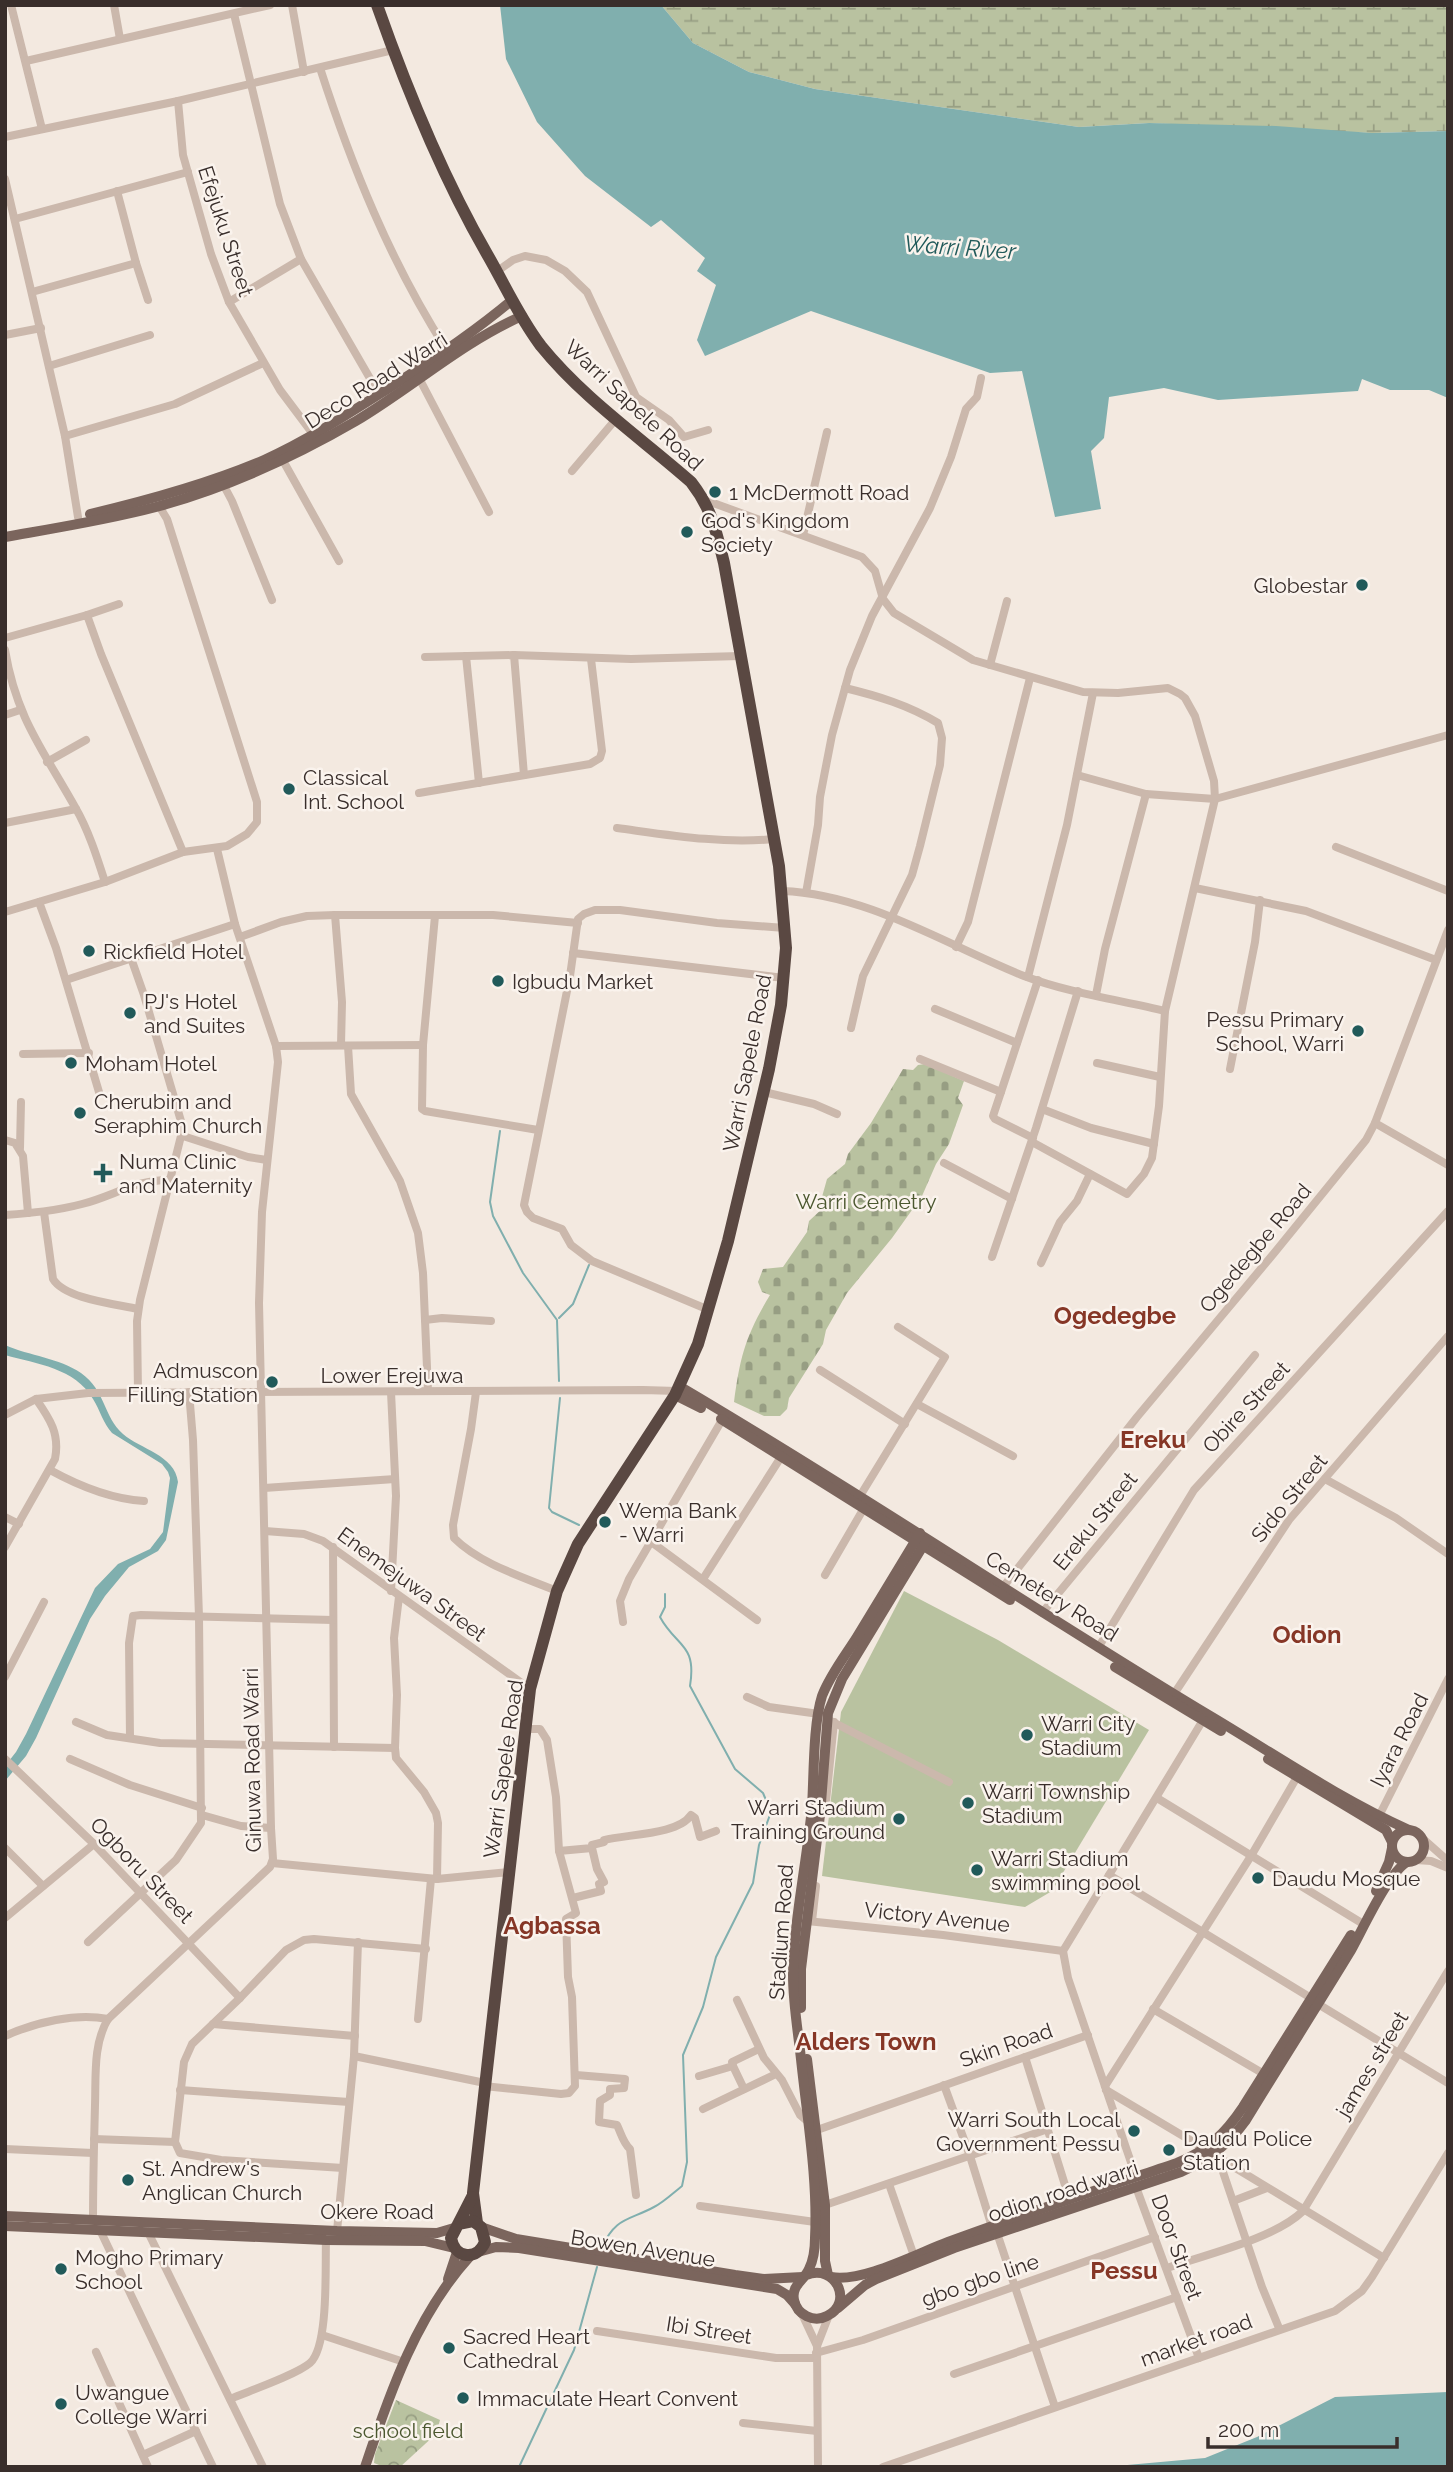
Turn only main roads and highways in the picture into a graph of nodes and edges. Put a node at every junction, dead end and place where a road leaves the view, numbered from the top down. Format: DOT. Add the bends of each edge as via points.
graph roads {
  1 [pos="377,5"];
  2 [pos="511,301"];
  3 [pos="522,316"];
  4 [pos="281,456"];
  5 [pos="5,530"];
  6 [pos="5,537"];
  7 [pos="677,1391"];
  8 [pos="922,1540"];
  9 [pos="826,1718"];
  10 [pos="1409,1830"];
  11 [pos="1392,1845"];
  12 [pos="1411,1861"];
  13 [pos="1315,2001"];
  14 [pos="1215,2155"];
  15 [pos="1136,2182"];
  16 [pos="473,2193"];
  17 [pos="5,2216"];
  18 [pos="479,2225"];
  19 [pos="5,2226"];
  20 [pos="456,2226"];
  21 [pos="995,2230"];
  22 [pos="455,2250"];
  23 [pos="475,2254"];
  24 [pos="804,2276"];
  25 [pos="830,2276"];
  26 [pos="448,2281"];
  27 [pos="799,2309"];
  28 [pos="833,2312"];
  29 [pos="366,2467"];
  1 -- 2 [label="highway, Warri Sapele Road" via="468,220"];
  2 -- 3 [label="highway, Warri Sapele Road"];
  2 -- 4 [label="main road, Deco Road Warri"];
  3 -- 4 [label="main road, Deco Road Warri" via="488,332 355,421"];
  3 -- 7 [label="highway, Warri Sapele Road" via="564,371 684,476 705,500 724,563 782,891 784,978 777,1032 709,1310"];
  4 -- 5 [label="main road, Deco Road Warri" via="167,495"];
  4 -- 6 [label="main road, Deco Road Warri" via="223,484 159,506"];
  7 -- 8 [label="main road, Cemetery Road"];
  7 -- 8 [label="main road, Cemetery Road" via="860,1496"];
  7 -- 16 [label="highway, Warri Sapele Road" via="587,1528 557,1591 530,1689"];
  8 -- 9 [label="main road, Stadium Road" via="832,1676 822,1696"];
  8 -- 10 [label="main road, Cemetery Road"];
  8 -- 11 [label="main road, Cemetery Road" via="1203,1720 1386,1830"];
  9 -- 24 [label="main road, Stadium Road" via="793,1971 815,2222 813,2257"];
  9 -- 25 [label="main road, Stadium Road" via="810,1921 801,1969 801,2016"];
  10 -- 11 [label="main road" via="1398,1833"];
  10 -- 12 [label="main road" via="1421,1837 1423,1847"];
  11 -- 12 [label="main road" via="1398,1859"];
  11 -- 13 [label="main road, odion road warri" via="1385,1872"];
  12 -- 13 [label="main road, odion road warri" via="1391,1878"];
  13 -- 14 [label="main road, odion road warri" via="1224,2134"];
  13 -- 14 [label="main road, odion road warri" via="1237,2133"];
  14 -- 15 [label="main road, odion road warri" via="1181,2172"];
  15 -- 21 [label="main road, odion road warri"];
  15 -- 21 [label="main road, odion road warri" via="1070,2200"];
  16 -- 18 [label="highway, Warri Sapele Road"];
  16 -- 20 [label="highway, Warri Sapele Road"];
  17 -- 20 [label="main road, Okere Road" via="337,2231 437,2233"];
  18 -- 20 [label="highway" via="468,2221"];
  18 -- 23 [label="highway" via="485,2242"];
  18 -- 24 [label="main road, Bowen Avenue" via="516,2239 735,2275 764,2279"];
  19 -- 22 [label="main road, Okere Road" via="425,2241"];
  20 -- 22 [label="highway" via="451,2238"];
  21 -- 25 [label="main road, odion road warri" via="862,2276"];
  21 -- 28 [label="main road, odion road warri" via="876,2279"];
  22 -- 23 [label="highway"];
  22 -- 26 [label="main road"];
  23 -- 26 [label="main road"];
  23 -- 27 [label="main road, Bowen Avenue" via="496,2247 519,2248 777,2289"];
  24 -- 25 [label="main road" via="817,2272"];
  24 -- 27 [label="main road" via="794,2293"];
  25 -- 28 [label="main road" via="840,2292"];
  26 -- 29 [label="main road" via="404,2362"];
  27 -- 28 [label="main road" via="815,2319"];
}
